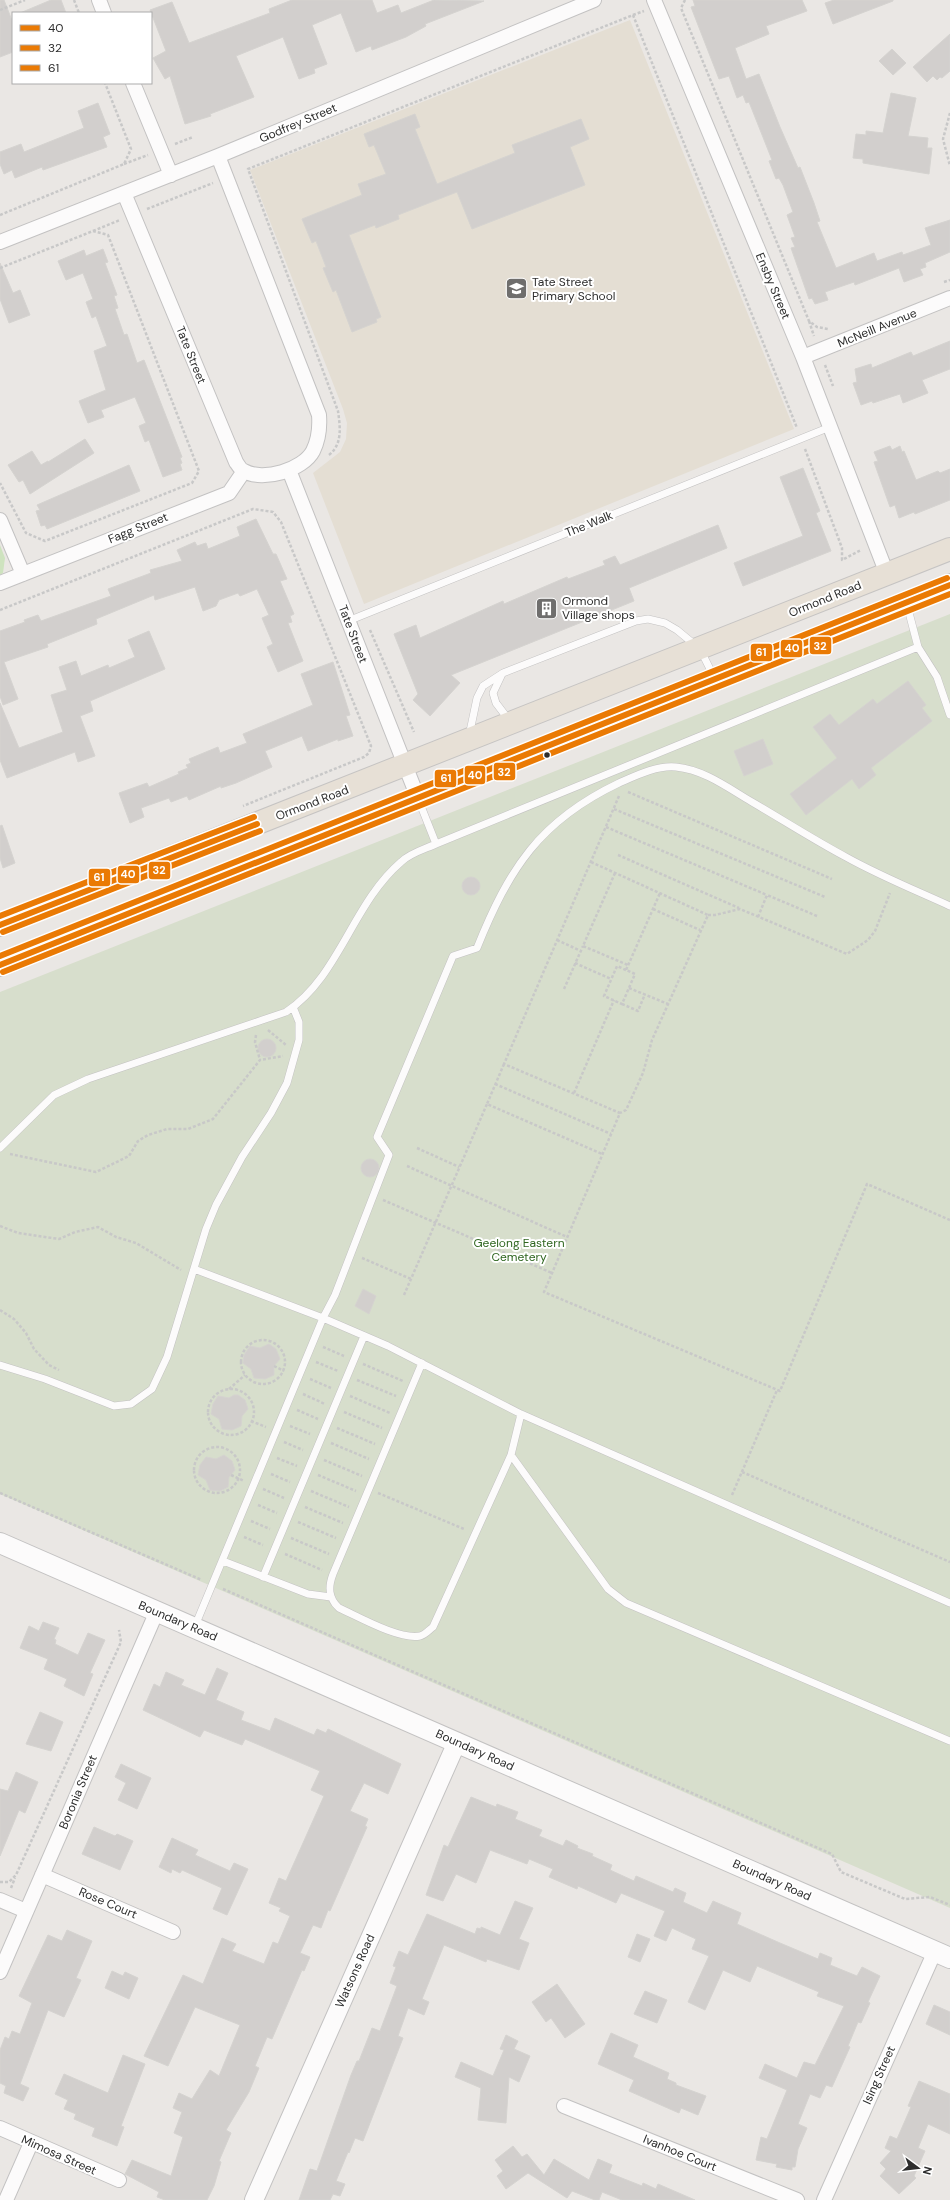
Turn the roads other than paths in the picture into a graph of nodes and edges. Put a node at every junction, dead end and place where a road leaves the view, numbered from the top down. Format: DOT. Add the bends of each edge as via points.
graph roads {
  1 [pos="99,0"];
  2 [pos="594,0"];
  3 [pos="654,0"];
  4 [pos="104,12"];
  5 [pos="133,84"];
  6 [pos="218,156"];
  7 [pos="171,175"];
  8 [pos="124,193"];
  9 [pos="0,242"];
  10 [pos="950,298"];
  11 [pos="803,357"];
  12 [pos="830,427"];
  13 [pos="289,470"];
  14 [pos="244,471"];
  15 [pos="0,520"];
  16 [pos="950,549"];
  17 [pos="23,574"];
  18 [pos="887,574"];
  19 [pos="0,583"];
  20 [pos="950,585"];
  21 [pos="906,603"];
  22 [pos="348,621"];
  23 [pos="918,647"];
  24 [pos="700,649"];
  25 [pos="503,674"];
  26 [pos="715,679"];
  27 [pos="950,715"];
  28 [pos="512,724"];
  29 [pos="467,741"];
  30 [pos="406,766"];
  31 [pos="418,798"];
  32 [pos="436,844"];
  33 [pos="950,906"];
  34 [pos="0,925"];
  35 [pos="0,965"];
  36 [pos="293,1007"];
  37 [pos="0,1148"];
  38 [pos="194,1269"];
  39 [pos="323,1318"];
  40 [pos="364,1336"];
  41 [pos="422,1363"];
  42 [pos="0,1365"];
  43 [pos="521,1414"];
  44 [pos="511,1455"];
  45 [pos="0,1543"];
  46 [pos="223,1561"];
  47 [pos="263,1577"];
  48 [pos="331,1597"];
  49 [pos="950,1603"];
  50 [pos="157,1611"];
  51 [pos="194,1628"];
  52 [pos="950,1741"];
  53 [pos="457,1742"];
  54 [pos="42,1875"];
  55 [pos="0,1900"];
  56 [pos="26,1911"];
  57 [pos="173,1932"];
  58 [pos="942,1954"];
  59 [pos="0,1972"];
  60 [pos="564,2106"];
  61 [pos="0,2128"];
  62 [pos="31,2143"];
  63 [pos="119,2180"];
  64 [pos="6,2200"];
  65 [pos="254,2200"];
  66 [pos="797,2200"];
  67 [pos="824,2200"];
  1 -- 4 [label="street"];
  2 -- 6 [label="street, Godfrey Street"];
  3 -- 11 [label="street, Ensby Street"];
  5 -- 7 [label="street"];
  6 -- 7 [label="street, Godfrey Street"];
  6 -- 13 [label="street" via="320,415 320,432 313,452"];
  7 -- 8 [label="street, Godfrey Street"];
  8 -- 9 [label="street, Godfrey Street"];
  8 -- 14 [label="street, Tate Street" via="236,462"];
  10 -- 11 [label="street, McNeill Avenue"];
  11 -- 12 [label="street, Ensby Street"];
  12 -- 18 [label="street, Ensby Street"];
  12 -- 22 [label="lane, The Walk"];
  13 -- 14 [label="street" via="271,476"];
  13 -- 22 [label="street, Tate Street"];
  14 -- 17 [label="street, Fagg Street" via="229,492"];
  15 -- 17 [label="street"];
  16 -- 18 [label="highway, Ormond Road"];
  17 -- 19 [label="street, Fagg Street"];
  18 -- 24 [label="highway, Ormond Road"];
  20 -- 21 [label="highway"];
  21 -- 23 [label="lane"];
  21 -- 26 [label="highway"];
  22 -- 30 [label="street, Tate Street"];
  23 -- 27 [label="lane" via="937,677"];
  23 -- 32 [label="lane"];
  24 -- 25 [label="lane" via="665,623 648,619 636,621"];
  24 -- 26 [label="lane"];
  24 -- 28 [label="highway, Ormond Road"];
  25 -- 28 [label="lane" via="493,693 496,703"];
  25 -- 29 [label="lane" via="483,686 477,698"];
  26 -- 31 [label="highway"];
  28 -- 29 [label="highway, Ormond Road"];
  29 -- 30 [label="highway, Ormond Road"];
  30 -- 31 [label="street, Tate Street"];
  30 -- 34 [label="highway, Ormond Road"];
  31 -- 32 [label="lane"];
  31 -- 35 [label="highway"];
  32 -- 36 [label="lane" via="401,861 379,886 354,921 316,984 303,1000"];
  33 -- 39 [label="lane" via="894,883 845,857 706,774 676,767 660,769 632,777 579,805 544,833 517,867 499,897 477,948 453,956 377,1137 389,1155 335,1295"];
  36 -- 37 [label="lane" via="286,1012 88,1079 54,1095"];
  36 -- 38 [label="lane" via="299,1022 299,1040 287,1083 216,1205"];
  38 -- 39 [label="lane"];
  38 -- 42 [label="lane" via="160,1376 152,1390 131,1404 114,1406 45,1379"];
  39 -- 40 [label="lane"];
  39 -- 46 [label="lane"];
  40 -- 41 [label="lane"];
  40 -- 47 [label="lane"];
  41 -- 43 [label="lane"];
  41 -- 48 [label="lane" via="330,1580"];
  43 -- 44 [label="lane"];
  43 -- 49 [label="lane"];
  44 -- 48 [label="lane" via="433,1627 423,1636 411,1637 398,1633 339,1608 332,1602"];
  44 -- 52 [label="lane" via="608,1589 626,1603"];
  45 -- 50 [label="main road, Boundary Road"];
  46 -- 47 [label="lane"];
  46 -- 51 [label="lane"];
  47 -- 48 [label="lane" via="308,1594"];
  50 -- 51 [label="main road, Boundary Road"];
  50 -- 54 [label="street, Boronia Street"];
  51 -- 53 [label="main road, Boundary Road"];
  53 -- 58 [label="main road, Boundary Road"];
  53 -- 65 [label="street, Watsons Road"];
  54 -- 56 [label="street, Boronia Street"];
  54 -- 57 [label="street, Rose Court"];
  55 -- 56 [label="street"];
  56 -- 59 [label="street, Boronia Street"];
  58 -- 67 [label="street, Ising Street"];
  60 -- 66 [label="street, Ivanhoe Court"];
  61 -- 62 [label="street, Mimosa Street"];
  62 -- 63 [label="street, Mimosa Street"];
  62 -- 64 [label="street"];
}
